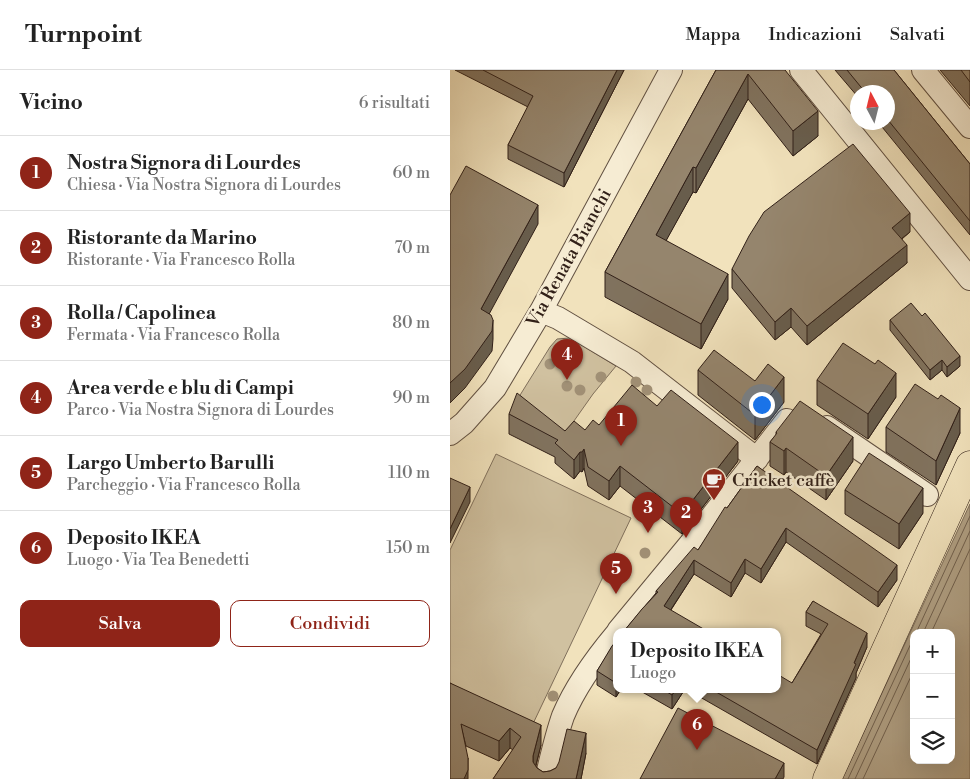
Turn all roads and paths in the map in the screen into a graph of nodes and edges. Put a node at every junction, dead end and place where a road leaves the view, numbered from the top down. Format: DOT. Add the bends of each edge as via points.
graph roads {
  1 [pos="801,70"];
  2 [pos="923,70"];
  3 [pos="667,71"];
  4 [pos="970,127"];
  5 [pos="969,277"];
  6 [pos="541,311"];
  7 [pos="450,434"];
  8 [pos="757,459"];
  9 [pos="970,465"];
  10 [pos="927,495"];
  11 [pos="621,628"];
  12 [pos="613,638"];
  13 [pos="546,779"];
  14 [pos="826,779"];
  1 -- 5 [label="street"];
  2 -- 4 [label="street"];
  3 -- 6 [label="street, Via Renata Bianchi"];
  6 -- 7 [label="street, Via Renata Bianchi" via="495,388"];
  6 -- 8 [label="street" via="632,362"];
  8 -- 10 [label="street" via="797,407"];
  8 -- 11 [label="street"];
  9 -- 14 [label="main road"];
  12 -- 13 [label="street" via="595,659 564,715"];
}
